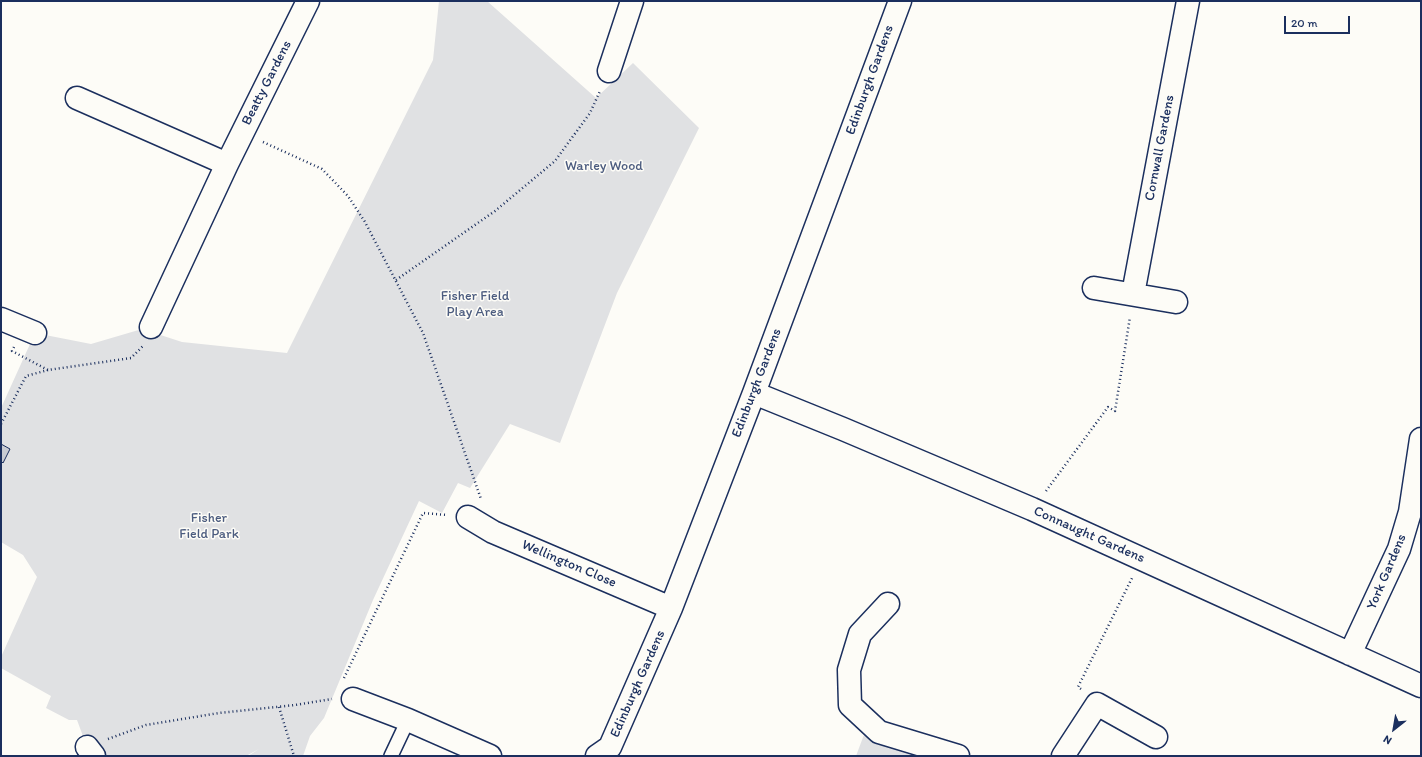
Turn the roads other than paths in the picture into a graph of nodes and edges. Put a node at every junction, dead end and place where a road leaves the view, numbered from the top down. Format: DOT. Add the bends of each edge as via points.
graph roads {
  1 [pos="308,1"];
  2 [pos="632,1"];
  3 [pos="900,1"];
  4 [pos="1188,1"];
  5 [pos="609,71"];
  6 [pos="77,98"];
  7 [pos="226,164"];
  8 [pos="1094,288"];
  9 [pos="1133,294"];
  10 [pos="1176,302"];
  11 [pos="1,318"];
  12 [pos="151,328"];
  13 [pos="29,330"];
  14 [pos="754,393"];
  15 [pos="1421,439"];
  16 [pos="468,517"];
  17 [pos="888,604"];
  18 [pos="671,608"];
  19 [pos="1350,654"];
  20 [pos="1421,686"];
  21 [pos="347,692"];
  22 [pos="408,720"];
  23 [pos="1156,737"];
  24 [pos="391,756"];
  25 [pos="490,756"];
  26 [pos="597,756"];
  27 [pos="958,756"];
  28 [pos="1063,756"];
  1 -- 7 [label="street, Beatty Gardens"];
  2 -- 5 [label="street"];
  3 -- 14 [label="street, Edinburgh Gardens"];
  4 -- 9 [label="street, Cornwall Gardens"];
  6 -- 7 [label="street"];
  7 -- 12 [label="street, Beatty Gardens"];
  8 -- 9 [label="street"];
  9 -- 10 [label="street"];
  11 -- 13 [label="street"];
  14 -- 18 [label="street, Edinburgh Gardens"];
  14 -- 19 [label="street, Connaught Gardens" via="1032,509"];
  15 -- 19 [label="street, York Gardens" via="1410,512 1399,550"];
  16 -- 18 [label="street, Wellington Close" via="493,532"];
  17 -- 27 [label="street" via="860,634 849,670 850,705 880,732"];
  18 -- 26 [label="street, Edinburgh Gardens" via="610,747"];
  19 -- 20 [label="street, Connaught Gardens"];
  21 -- 22 [label="street"];
  22 -- 24 [label="lane"];
  22 -- 25 [label="street"];
  23 -- 28 [label="street" via="1097,704"];
}
